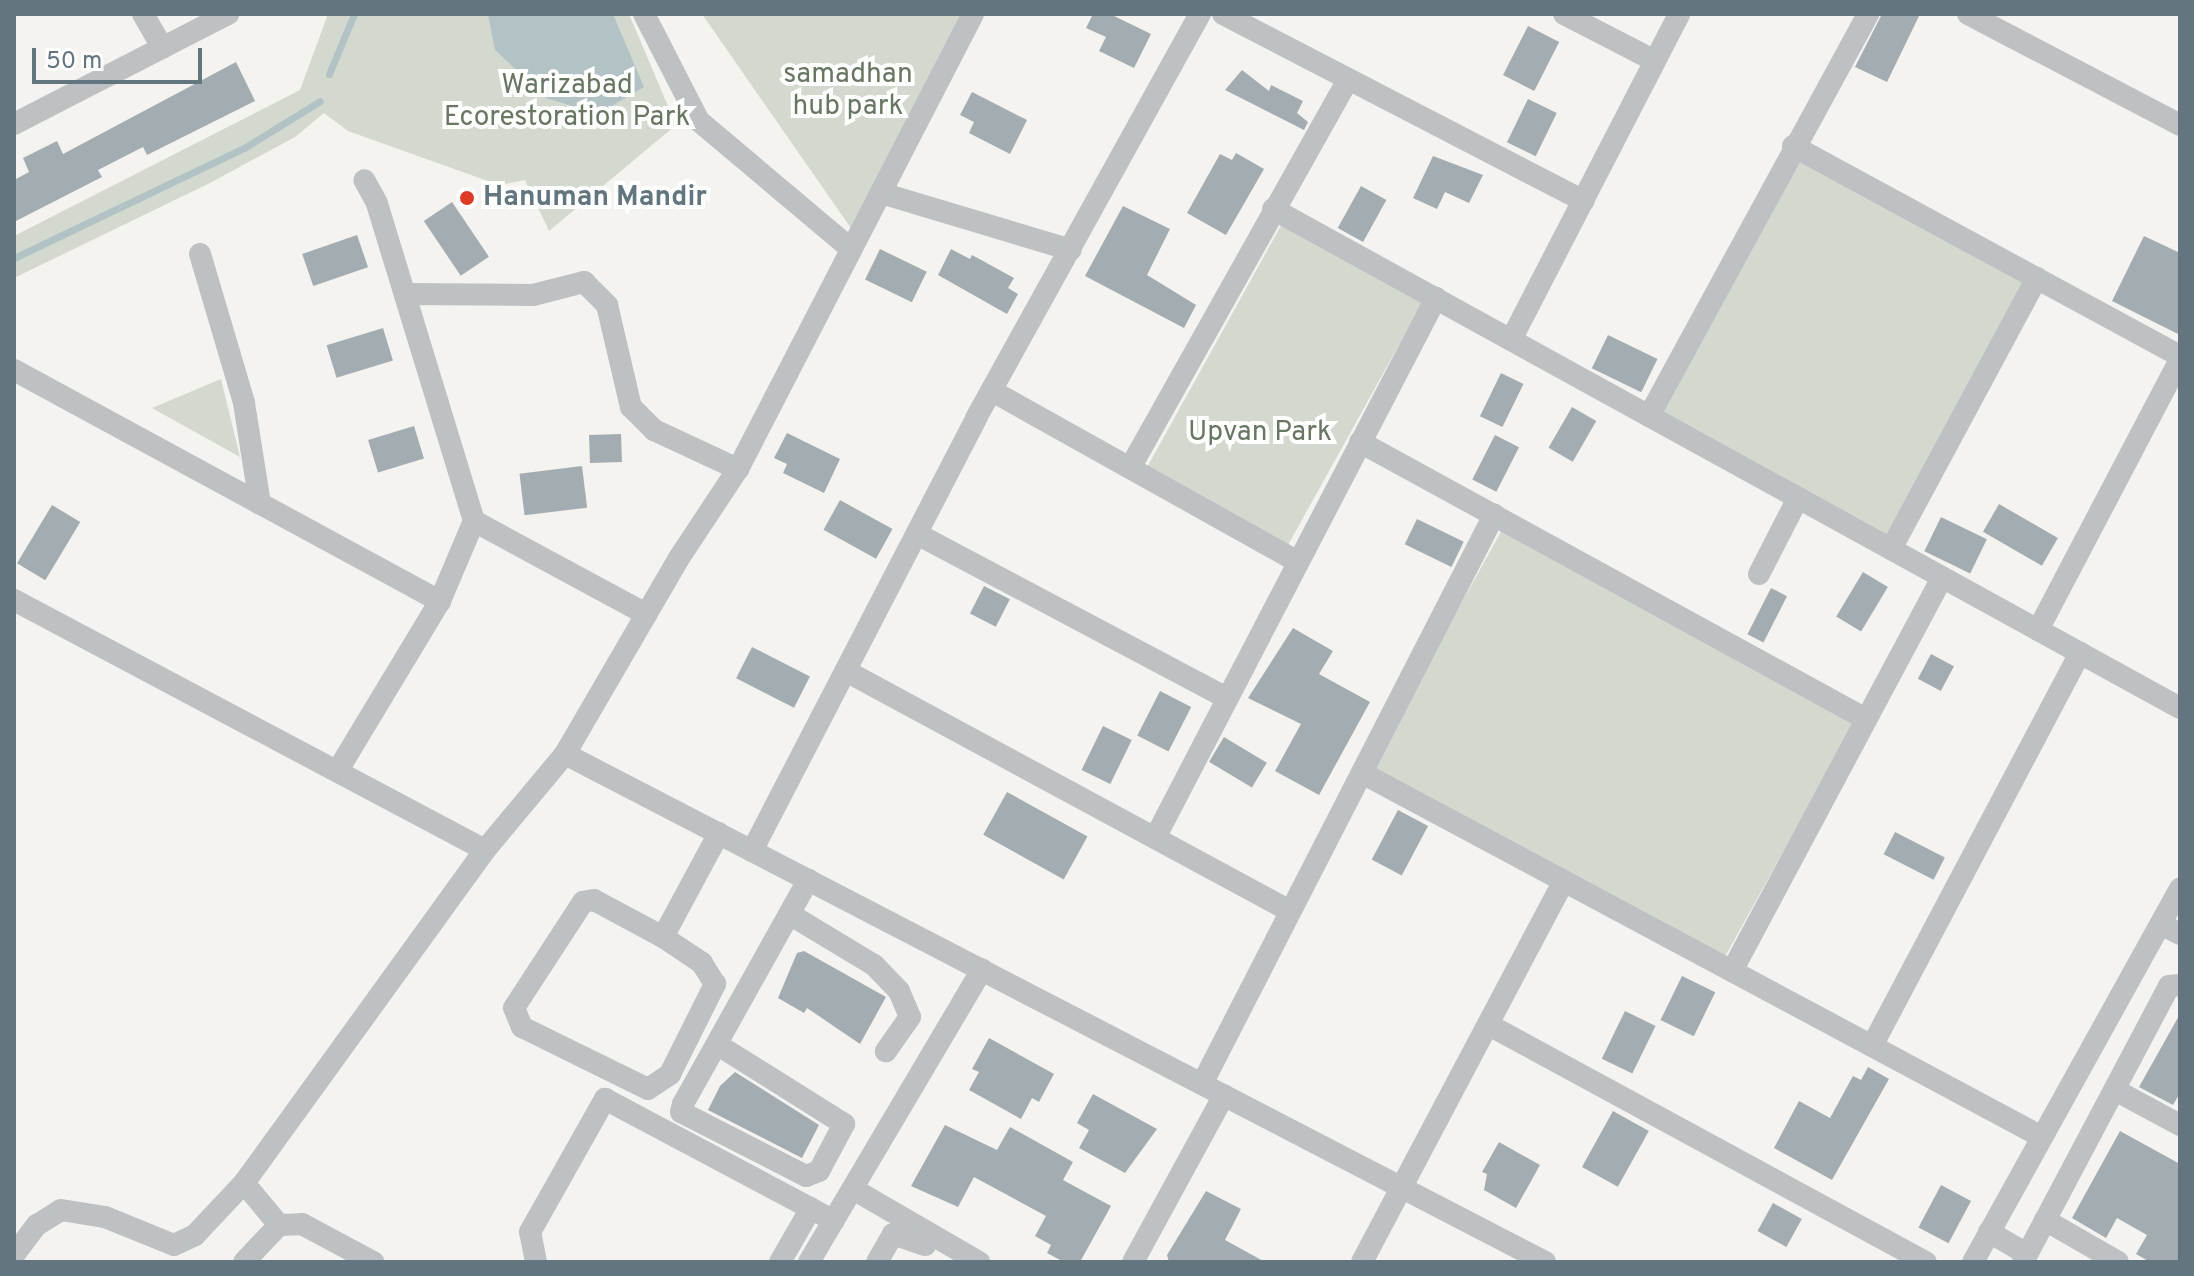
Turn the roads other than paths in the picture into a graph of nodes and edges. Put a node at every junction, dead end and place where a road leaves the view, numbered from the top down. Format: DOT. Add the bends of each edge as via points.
graph roads {
  1 [pos="143,14"];
  2 [pos="228,14"];
  3 [pos="644,14"];
  4 [pos="973,14"];
  5 [pos="1200,14"];
  6 [pos="1223,14"];
  7 [pos="1564,14"];
  8 [pos="1679,14"];
  9 [pos="1868,14"];
  10 [pos="1968,14"];
  11 [pos="163,48"];
  12 [pos="1655,61"];
  13 [pos="1348,79"];
  14 [pos="14,124"];
  15 [pos="2180,125"];
  16 [pos="1793,146"];
  17 [pos="364,180"];
  18 [pos="881,193"];
  19 [pos="1583,201"];
  20 [pos="1273,209"];
  21 [pos="850,248"];
  22 [pos="1071,250"];
  23 [pos="200,254"];
  24 [pos="2037,278"];
  25 [pos="405,294"];
  26 [pos="1436,298"];
  27 [pos="1511,340"];
  28 [pos="2180,358"];
  29 [pos="14,370"];
  30 [pos="994,392"];
  31 [pos="1649,416"];
  32 [pos="1360,442"];
  33 [pos="1130,468"];
  34 [pos="738,469"];
  35 [pos="1798,498"];
  36 [pos="260,504"];
  37 [pos="1494,515"];
  38 [pos="474,521"];
  39 [pos="917,534"];
  40 [pos="1891,549"];
  41 [pos="1297,561"];
  42 [pos="1759,574"];
  43 [pos="1942,577"];
  44 [pos="14,600"];
  45 [pos="440,601"];
  46 [pos="646,614"];
  47 [pos="2038,630"];
  48 [pos="2080,653"];
  49 [pos="846,671"];
  50 [pos="1227,698"];
  51 [pos="2180,708"];
  52 [pos="1866,719"];
  53 [pos="565,754"];
  54 [pos="338,770"];
  55 [pos="1362,773"];
  56 [pos="719,833"];
  57 [pos="1155,838"];
  58 [pos="485,850"];
  59 [pos="752,851"];
  60 [pos="808,880"];
  61 [pos="1564,881"];
  62 [pos="2180,889"];
  63 [pos="1290,911"];
  64 [pos="791,915"];
  65 [pos="2170,929"];
  66 [pos="663,937"];
  67 [pos="982,969"];
  68 [pos="1732,971"];
  69 [pos="2180,985"];
  70 [pos="1489,1025"];
  71 [pos="718,1045"];
  72 [pos="1872,1046"];
  73 [pos="886,1051"];
  74 [pos="1202,1084"];
  75 [pos="2115,1090"];
  76 [pos="1224,1095"];
  77 [pos="2180,1125"];
  78 [pos="2042,1137"];
  79 [pos="244,1183"];
  80 [pos="853,1189"];
  81 [pos="1404,1189"];
  82 [pos="811,1208"];
  83 [pos="2045,1220"];
  84 [pos="834,1221"];
  85 [pos="279,1225"];
  86 [pos="1989,1232"];
  87 [pos="150,1235"];
  88 [pos="14,1255"];
  89 [pos="2025,1258"];
  90 [pos="163,1262"];
  91 [pos="244,1262"];
  92 [pos="373,1262"];
  93 [pos="536,1262"];
  94 [pos="780,1262"];
  95 [pos="809,1262"];
  96 [pos="877,1262"];
  97 [pos="953,1262"];
  98 [pos="979,1262"];
  99 [pos="1133,1262"];
  100 [pos="1362,1262"];
  101 [pos="1545,1262"];
  102 [pos="1926,1262"];
  103 [pos="1973,1262"];
  104 [pos="2118,1262"];
  1 -- 11 [label="street"];
  2 -- 11 [label="street"];
  3 -- 21 [label="street" via="699,121"];
  4 -- 18 [label="street"];
  5 -- 22 [label="street"];
  6 -- 13 [label="street"];
  7 -- 12 [label="street"];
  8 -- 12 [label="street"];
  9 -- 16 [label="street"];
  10 -- 15 [label="street"];
  11 -- 14 [label="street"];
  12 -- 19 [label="street"];
  13 -- 19 [label="street"];
  13 -- 20 [label="street"];
  16 -- 24 [label="street"];
  16 -- 31 [label="street"];
  17 -- 25 [label="street" via="377,203"];
  18 -- 21 [label="street"];
  18 -- 22 [label="street"];
  19 -- 27 [label="street"];
  20 -- 26 [label="street"];
  20 -- 33 [label="street"];
  21 -- 34 [label="street"];
  22 -- 30 [label="street"];
  23 -- 36 [label="street" via="244,403"];
  24 -- 28 [label="street"];
  24 -- 40 [label="street"];
  25 -- 34 [label="street" via="533,295 584,282 607,305 631,407 654,430"];
  25 -- 38 [label="street"];
  26 -- 27 [label="street"];
  26 -- 32 [label="street"];
  27 -- 31 [label="street"];
  28 -- 47 [label="street"];
  29 -- 36 [label="street"];
  30 -- 33 [label="street"];
  30 -- 39 [label="street"];
  31 -- 35 [label="street"];
  32 -- 37 [label="street"];
  32 -- 41 [label="street"];
  33 -- 41 [label="street"];
  34 -- 46 [label="street"];
  35 -- 40 [label="street"];
  35 -- 42 [label="street"];
  36 -- 45 [label="street"];
  37 -- 52 [label="street"];
  37 -- 55 [label="street"];
  38 -- 45 [label="street"];
  38 -- 46 [label="street"];
  39 -- 49 [label="street"];
  39 -- 50 [label="street"];
  40 -- 43 [label="street"];
  41 -- 50 [label="street"];
  43 -- 47 [label="street"];
  43 -- 52 [label="street"];
  44 -- 54 [label="street"];
  45 -- 54 [label="street"];
  46 -- 53 [label="street"];
  47 -- 48 [label="street"];
  48 -- 51 [label="street"];
  48 -- 72 [label="street"];
  49 -- 57 [label="street"];
  49 -- 59 [label="street"];
  50 -- 57 [label="street"];
  52 -- 68 [label="street"];
  53 -- 56 [label="street"];
  53 -- 58 [label="street"];
  54 -- 58 [label="street"];
  55 -- 61 [label="street"];
  55 -- 63 [label="street"];
  56 -- 59 [label="street"];
  56 -- 66 [label="street"];
  57 -- 63 [label="street"];
  58 -- 79 [label="street"];
  59 -- 60 [label="street"];
  60 -- 64 [label="street"];
  60 -- 67 [label="street"];
  61 -- 68 [label="street"];
  61 -- 70 [label="street"];
  62 -- 65 [label="street"];
  63 -- 74 [label="street"];
  64 -- 71 [label="street"];
  64 -- 73 [label="street" via="874,965 899,991 910,1017"];
  65 -- 78 [label="street"];
  66 -- 66 [label="street" via="702,963 715,984 662,1082 648,1089 518,1020 514,1008 583,902 594,900"];
  67 -- 74 [label="street"];
  67 -- 80 [label="street"];
  68 -- 72 [label="street"];
  69 -- 75 [label="street" via="2169,986"];
  70 -- 81 [label="street"];
  70 -- 102 [label="street"];
  71 -- 71 [label="street" via="681,1112 806,1176 819,1171 844,1124"];
  72 -- 78 [label="street"];
  74 -- 76 [label="street"];
  75 -- 77 [label="street"];
  75 -- 83 [label="street"];
  76 -- 81 [label="street"];
  76 -- 99 [label="street"];
  78 -- 86 [label="street"];
  79 -- 85 [label="street"];
  79 -- 87 [label="street" via="195,1235 174,1245"];
  80 -- 84 [label="street"];
  80 -- 98 [label="street"];
  81 -- 100 [label="street"];
  81 -- 101 [label="street"];
  82 -- 84 [label="street"];
  82 -- 93 [label="street" via="605,1099 530,1232"];
  82 -- 94 [label="street"];
  83 -- 89 [label="street"];
  83 -- 104 [label="street"];
  84 -- 95 [label="street"];
  85 -- 91 [label="street"];
  85 -- 92 [label="street" via="302,1224"];
  86 -- 89 [label="street"];
  86 -- 103 [label="street"];
  87 -- 88 [label="street" via="105,1217 61,1210 37,1225"];
  87 -- 90 [label="street"];
  96 -- 97 [label="street" via="893,1234 922,1243"];
}
